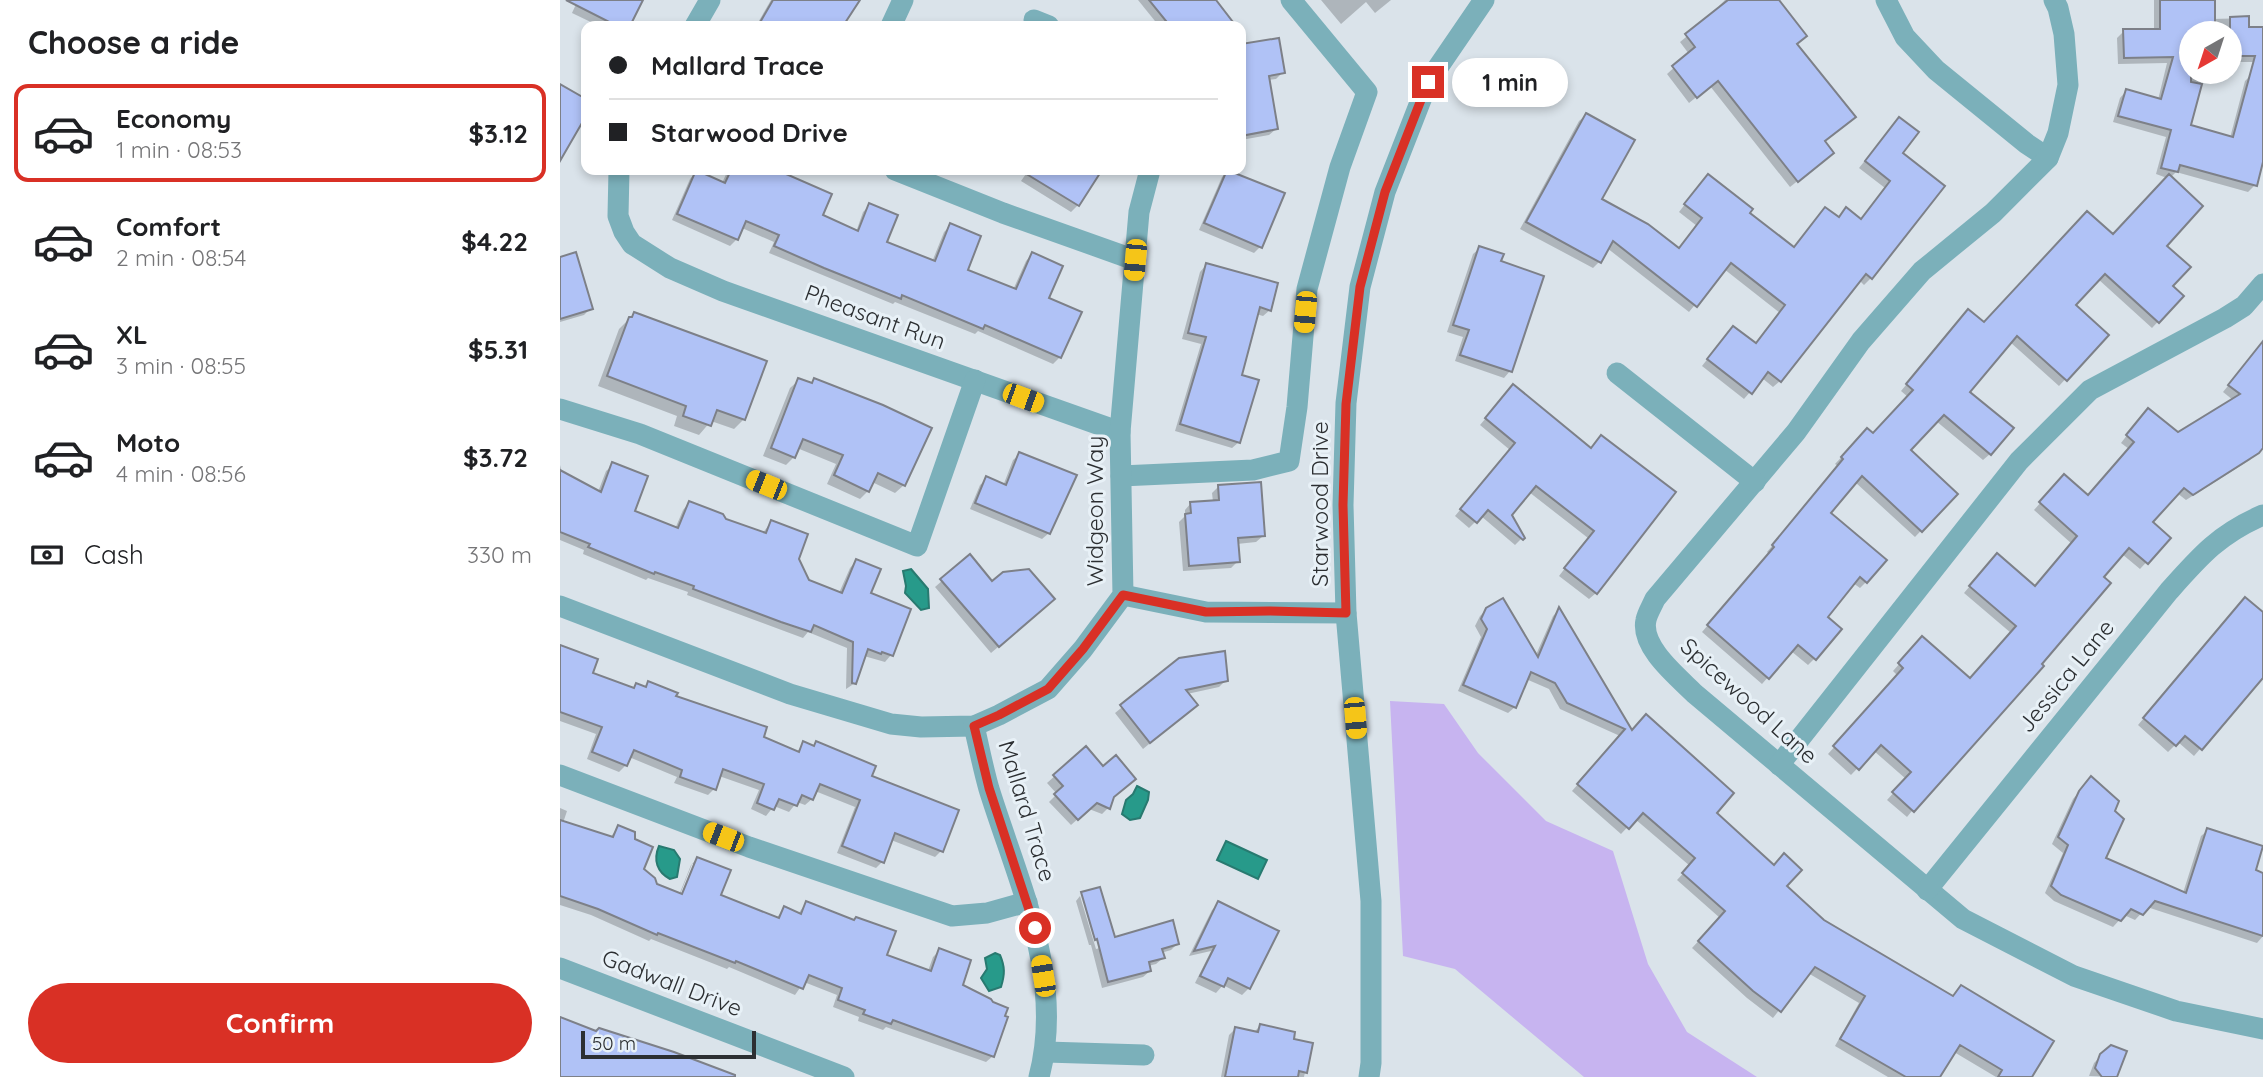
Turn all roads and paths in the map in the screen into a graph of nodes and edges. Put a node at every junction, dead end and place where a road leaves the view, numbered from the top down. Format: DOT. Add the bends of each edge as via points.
graph roads {
  1 [pos="710,0"];
  2 [pos="903,0"];
  3 [pos="1291,0"];
  4 [pos="1484,0"];
  5 [pos="1886,0"];
  6 [pos="2054,0"];
  7 [pos="698,21"];
  8 [pos="893,21"];
  9 [pos="2048,158"];
  10 [pos="619,175"];
  11 [pos="908,175"];
  12 [pos="1149,175"];
  13 [pos="1135,260"];
  14 [pos="2263,284"];
  15 [pos="1617,373"];
  16 [pos="975,380"];
  17 [pos="560,409"];
  18 [pos="1120,432"];
  19 [pos="1121,477"];
  20 [pos="1755,482"];
  21 [pos="2263,515"];
  22 [pos="1123,595"];
  23 [pos="560,606"];
  24 [pos="1346,613"];
  25 [pos="974,726"];
  26 [pos="1779,765"];
  27 [pos="560,775"];
  28 [pos="1927,890"];
  29 [pos="1027,902"];
  30 [pos="560,968"];
  31 [pos="2263,1029"];
  32 [pos="1046,1052"];
  33 [pos="1144,1055"];
  34 [pos="844,1077"];
  35 [pos="1039,1077"];
  36 [pos="1369,1077"];
  1 -- 7 [label="street"];
  2 -- 8 [label="street"];
  3 -- 19 [label="street" via="1367,92 1340,167 1307,289 1289,461 1254,470"];
  4 -- 24 [label="street, Starwood Drive" via="1428,82 1385,192 1360,287 1346,404"];
  5 -- 9 [label="street" via="1905,37 1936,70"];
  6 -- 9 [label="street, Spicewood Lane" via="2064,34 2068,85"];
  9 -- 20 [label="street, Spicewood Lane" via="1993,213 1922,271 1861,341"];
  10 -- 16 [label="street, Pheasant Run" via="618,216 624,232 632,244 670,268"];
  11 -- 13 [label="street"];
  12 -- 13 [label="street, Widgeon Way" via="1139,212"];
  13 -- 18 [label="street, Widgeon Way"];
  14 -- 26 [label="street" via="2244,306 2225,318 2090,390 2028,452"];
  15 -- 20 [label="street"];
  16 -- 17 [label="street" via="917,546 640,435"];
  16 -- 18 [label="street, Pheasant Run"];
  18 -- 19 [label="street, Widgeon Way"];
  19 -- 22 [label="street, Widgeon Way"];
  20 -- 26 [label="street, Spicewood Lane" via="1655,599 1646,621 1647,639 1695,694"];
  21 -- 28 [label="street, Jessica Lane" via="2204,551"];
  22 -- 24 [label="street" via="1206,612"];
  22 -- 25 [label="street, Widgeon Way" via="1048,689"];
  23 -- 25 [label="street, Widgeon Way" via="790,694 891,724"];
  24 -- 36 [label="street, Starwood Drive" via="1371,901"];
  25 -- 29 [label="street, Mallard Trace" via="989,788"];
  26 -- 28 [label="street, Spicewood Lane"];
  27 -- 29 [label="street" via="749,847 952,916 987,914"];
  28 -- 31 [label="street, Spicewood Lane" via="1963,919 2074,976 2176,1011"];
  29 -- 32 [label="street, Mallard Trace" via="1047,1000"];
  30 -- 34 [label="street, Gadwall Drive"];
  32 -- 33 [label="street"];
  32 -- 35 [label="street, Mallard Trace"];
}
